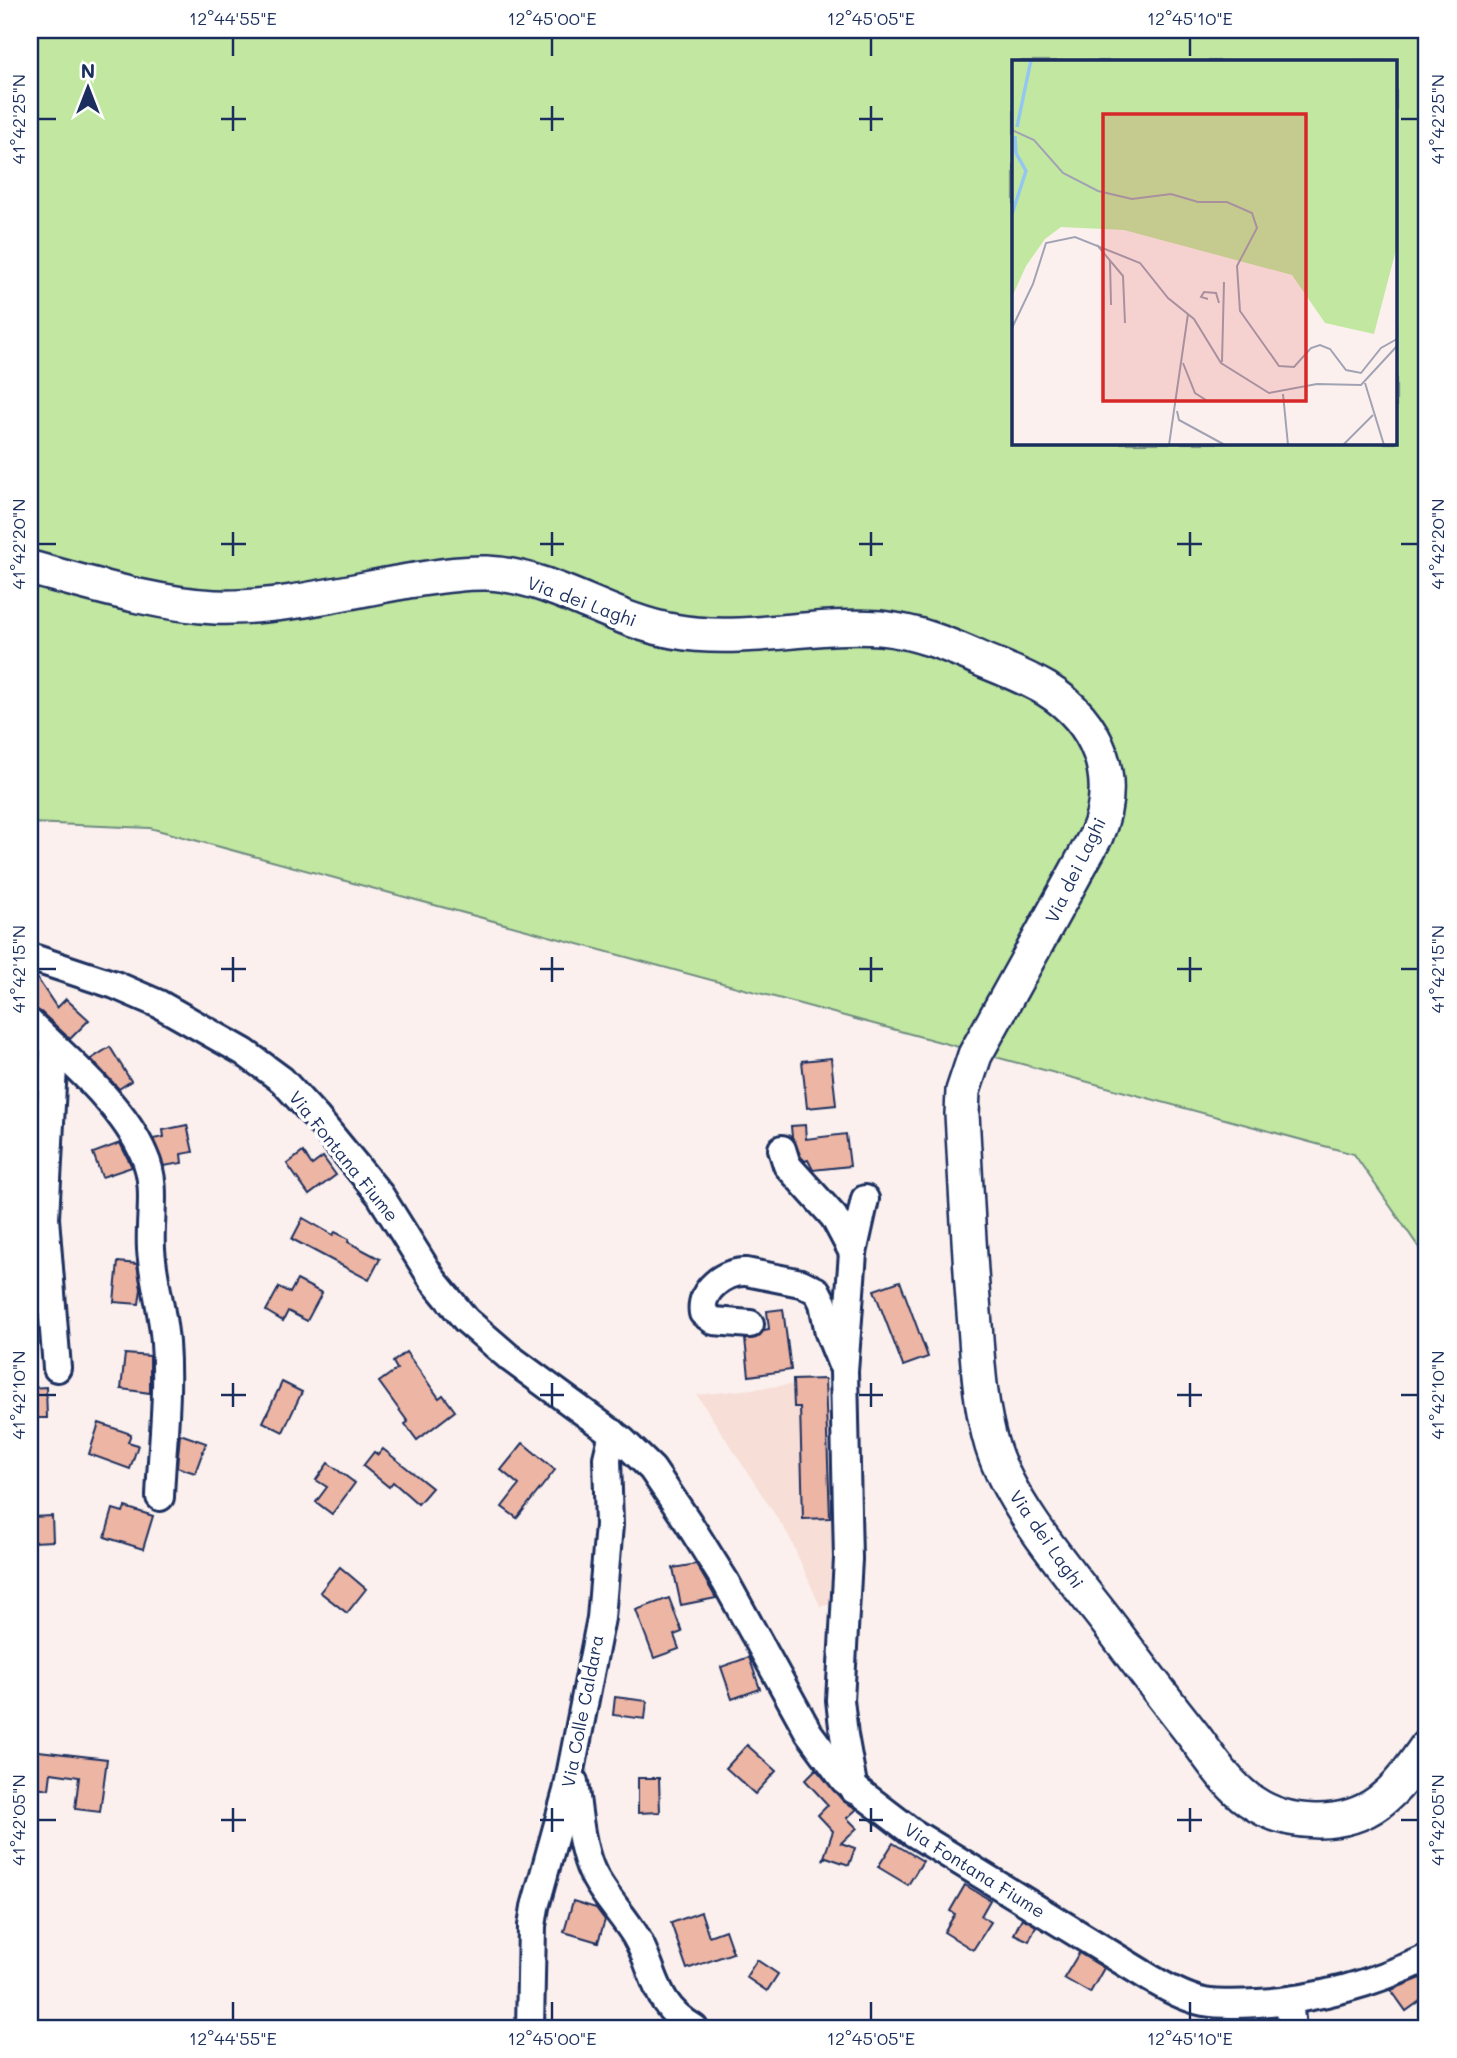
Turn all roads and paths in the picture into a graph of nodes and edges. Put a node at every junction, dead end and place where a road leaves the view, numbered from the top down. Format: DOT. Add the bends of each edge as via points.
graph roads {
  1 [pos="30,568"];
  2 [pos="30,957"];
  3 [pos="30,1023"];
  4 [pos="54,1047"];
  5 [pos="782,1149"];
  6 [pos="864,1199"];
  7 [pos="853,1253"];
  8 [pos="750,1324"];
  9 [pos="57,1368"];
  10 [pos="844,1371"];
  11 [pos="609,1430"];
  12 [pos="160,1497"];
  13 [pos="1427,1746"];
  14 [pos="572,1767"];
  15 [pos="854,1790"];
  16 [pos="1427,1958"];
  17 [pos="1289,2001"];
  18 [pos="530,2028"];
  19 [pos="694,2028"];
  20 [pos="1292,2028"];
  1 -- 13 [label="main road, Via dei Laghi" via="150,597 216,607 271,604 453,575 505,575 672,631 730,636 835,628 900,631 1003,668 1067,705 1084,722 1102,756 1107,791 1103,815 975,1055 963,1091 980,1391 993,1448 1033,1524 1203,1749 1248,1800 1290,1818 1324,1821 1354,1815 1390,1792"];
  2 -- 11 [label="street, Via Fontana Fiume" via="159,1004 235,1046 274,1074 380,1195 433,1280 466,1320"];
  3 -- 4 [label="street"];
  4 -- 9 [label="street" via="45,1218"];
  4 -- 12 [label="street" via="123,1121 142,1149 149,1171 151,1252 166,1356"];
  5 -- 7 [label="street" via="787,1165 834,1216"];
  6 -- 7 [label="street"];
  7 -- 10 [label="street"];
  8 -- 10 [label="street" via="714,1321 703,1313 705,1298 726,1275 746,1272 812,1287 821,1296"];
  10 -- 15 [label="street" via="848,1541 840,1700"];
  11 -- 14 [label="street, Via Colle Caldara" via="605,1590"];
  11 -- 15 [label="street, Via Fontana Fiume" via="644,1460 665,1487 730,1589 808,1732"];
  14 -- 18 [label="street, Via Colle Caldara" via="534,1914"];
  14 -- 19 [label="street" via="582,1838 593,1874 636,1937 663,2000"];
  15 -- 17 [label="street, Via Fontana Fiume" via="924,1839 1180,1993 1227,2004"];
  16 -- 17 [label="street, Via Fontana Fiume" via="1356,1987"];
  17 -- 20 [label="street"];
}
